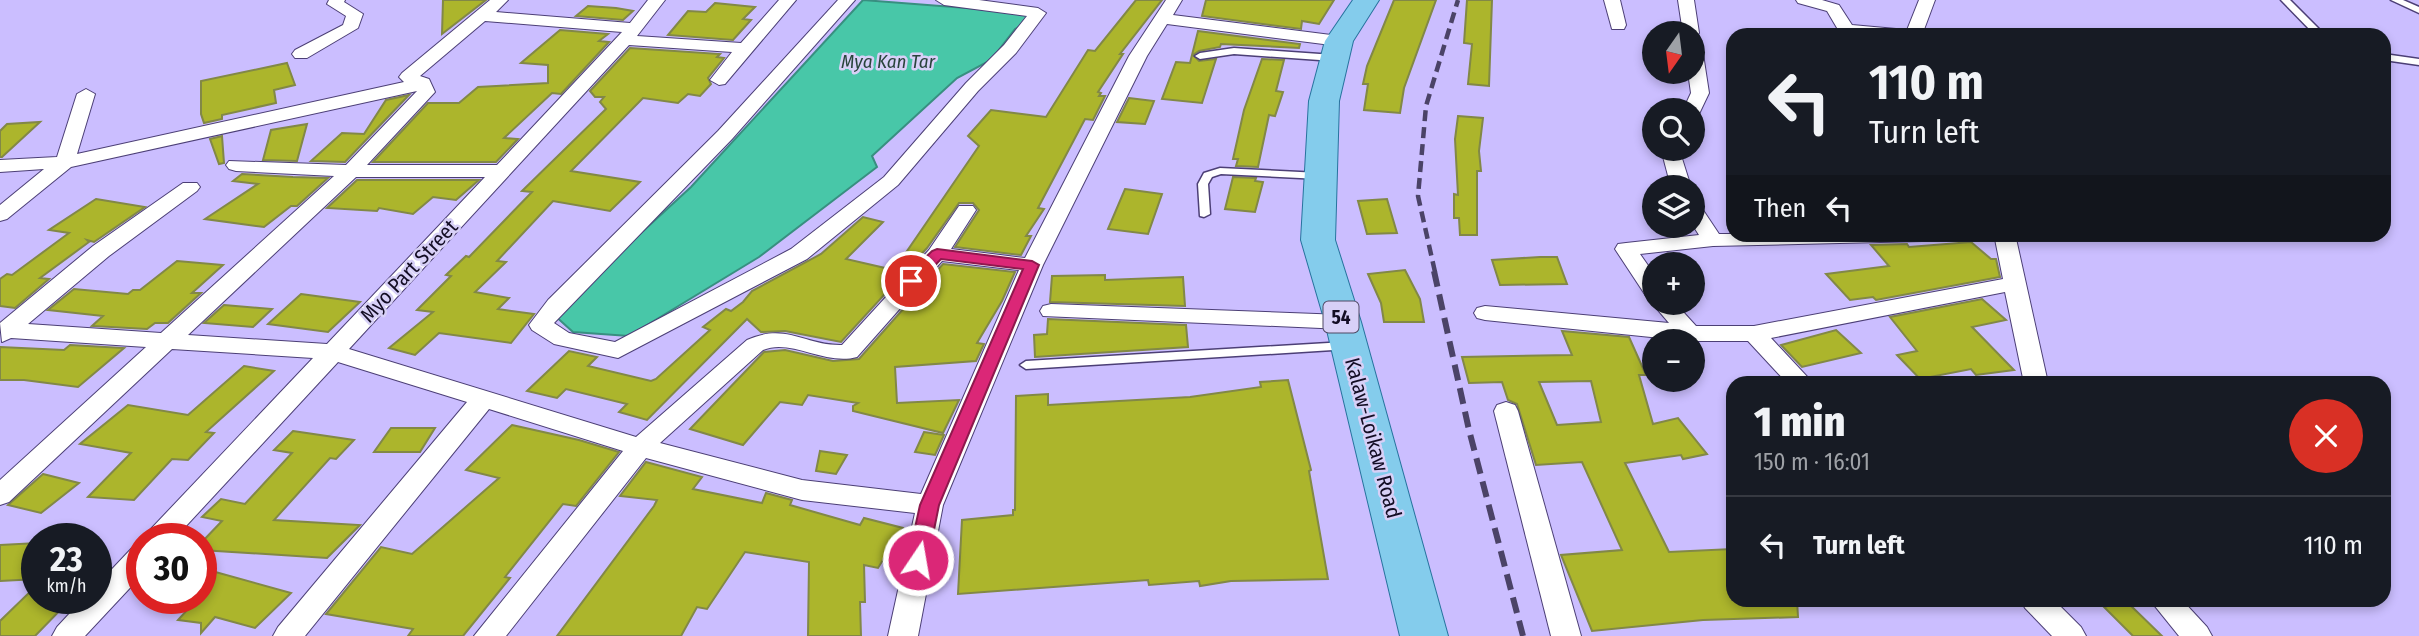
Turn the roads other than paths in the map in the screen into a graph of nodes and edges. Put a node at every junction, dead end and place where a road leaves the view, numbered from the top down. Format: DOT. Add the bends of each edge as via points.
graph roads {
  1 [pos="337,0"];
  2 [pos="500,0"];
  3 [pos="657,0"];
  4 [pos="788,0"];
  5 [pos="847,0"];
  6 [pos="944,0"];
  7 [pos="1366,0"];
  8 [pos="1612,0"];
  9 [pos="1686,0"];
  10 [pos="1804,0"];
  11 [pos="1927,0"];
  12 [pos="2285,0"];
  13 [pos="2395,0"];
  14 [pos="1169,9"];
  15 [pos="2419,10"];
  16 [pos="484,16"];
  17 [pos="1689,21"];
  18 [pos="1618,26"];
  19 [pos="1845,28"];
  20 [pos="1917,28"];
  21 [pos="2313,28"];
  22 [pos="629,34"];
  23 [pos="745,48"];
  24 [pos="1337,50"];
  25 [pos="301,54"];
  26 [pos="1200,56"];
  27 [pos="2391,58"];
  28 [pos="2419,62"];
  29 [pos="719,80"];
  30 [pos="423,83"];
  31 [pos="86,94"];
  32 [pos="65,163"];
  33 [pos="236,164"];
  34 [pos="0,166"];
  35 [pos="351,171"];
  36 [pos="502,171"];
  37 [pos="1321,176"];
  38 [pos="190,187"];
  39 [pos="966,210"];
  40 [pos="1204,214"];
  41 [pos="0,215"];
  42 [pos="1705,228"];
  43 [pos="1713,240"];
  44 [pos="1726,240"];
  45 [pos="2006,242"];
  46 [pos="937,254"];
  47 [pos="1032,265"];
  48 [pos="1642,273"];
  49 [pos="2015,283"];
  50 [pos="1051,311"];
  51 [pos="1485,313"];
  52 [pos="1674,315"];
  53 [pos="1658,329"];
  54 [pos="1687,329"];
  55 [pos="2,332"];
  56 [pos="1705,332"];
  57 [pos="1345,334"];
  58 [pos="1754,334"];
  59 [pos="165,340"];
  60 [pos="332,352"];
  61 [pos="1026,365"];
  62 [pos="1794,376"];
  63 [pos="2035,376"];
  64 [pos="482,401"];
  65 [pos="1506,411"];
  66 [pos="640,447"];
  67 [pos="0,495"];
  68 [pos="930,505"];
  69 [pos="173,523"];
  70 [pos="126,573"];
  71 [pos="2042,607"];
  72 [pos="2170,607"];
  73 [pos="67,636"];
  74 [pos="288,636"];
  75 [pos="489,636"];
  76 [pos="903,636"];
  77 [pos="1424,636"];
  78 [pos="1566,636"];
  79 [pos="2071,636"];
  80 [pos="2197,636"];
  1 -- 25 [label="street" via="335,4 355,14 349,28"];
  2 -- 16 [label="street"];
  3 -- 22 [label="street, Myo Part Street"];
  4 -- 23 [label="street"];
  5 -- 6 [label="street" via="725,135 540,325 562,339 618,350 799,254 891,181 1038,13"];
  7 -- 24 [label="main road, Kalaw-Loikaw Road / 54"];
  8 -- 18 [label="street"];
  9 -- 17 [label="street"];
  10 -- 19 [label="street" via="1833,8"];
  11 -- 20 [label="street"];
  12 -- 21 [label="lane"];
  13 -- 15 [label="lane"];
  14 -- 24 [label="street"];
  14 -- 47 [label="street" via="1138,56"];
  16 -- 22 [label="street"];
  16 -- 30 [label="street" via="408,77"];
  22 -- 23 [label="street"];
  22 -- 36 [label="street, Myo Part Street"];
  23 -- 29 [label="street"];
  24 -- 26 [label="lane" via="1234,51"];
  24 -- 37 [label="main road, Kalaw-Loikaw Road / 54" via="1324,101"];
  27 -- 28 [label="lane"];
  30 -- 32 [label="street"];
  30 -- 35 [label="street" via="426,92"];
  31 -- 32 [label="street"];
  32 -- 34 [label="street"];
  32 -- 41 [label="street"];
  33 -- 35 [label="street"];
  35 -- 36 [label="street"];
  35 -- 59 [label="street"];
  36 -- 60 [label="street, Myo Part Street"];
  37 -- 40 [label="lane" via="1220,171 1208,175 1203,184"];
  37 -- 57 [label="main road, Kalaw-Loikaw Road / 54" via="1318,240"];
  38 -- 55 [label="street" via="101,251"];
  39 -- 46 [label="street"];
  42 -- 43 [label="street"];
  43 -- 44 [label="street"];
  43 -- 48 [label="street" via="1626,249"];
  45 -- 49 [label="street"];
  46 -- 47 [label="street"];
  46 -- 66 [label="street" via="849,352 837,354 774,338 763,340"];
  47 -- 68 [label="street"];
  49 -- 58 [label="street"];
  49 -- 63 [label="street"];
  50 -- 57 [label="street"];
  51 -- 53 [label="street"];
  52 -- 54 [label="street"];
  55 -- 59 [label="street"];
  56 -- 58 [label="street"];
  57 -- 61 [label="lane"];
  57 -- 77 [label="main road, Kalaw-Loikaw Road / 54"];
  58 -- 62 [label="street"];
  59 -- 60 [label="street"];
  59 -- 67 [label="street"];
  60 -- 64 [label="street"];
  60 -- 69 [label="street, Myo Part Street"];
  64 -- 66 [label="street"];
  64 -- 74 [label="street"];
  65 -- 78 [label="street"];
  66 -- 68 [label="street" via="802,490"];
  66 -- 75 [label="street"];
  68 -- 76 [label="street"];
  70 -- 73 [label="street"];
  71 -- 79 [label="street"];
  72 -- 80 [label="street"];
}
